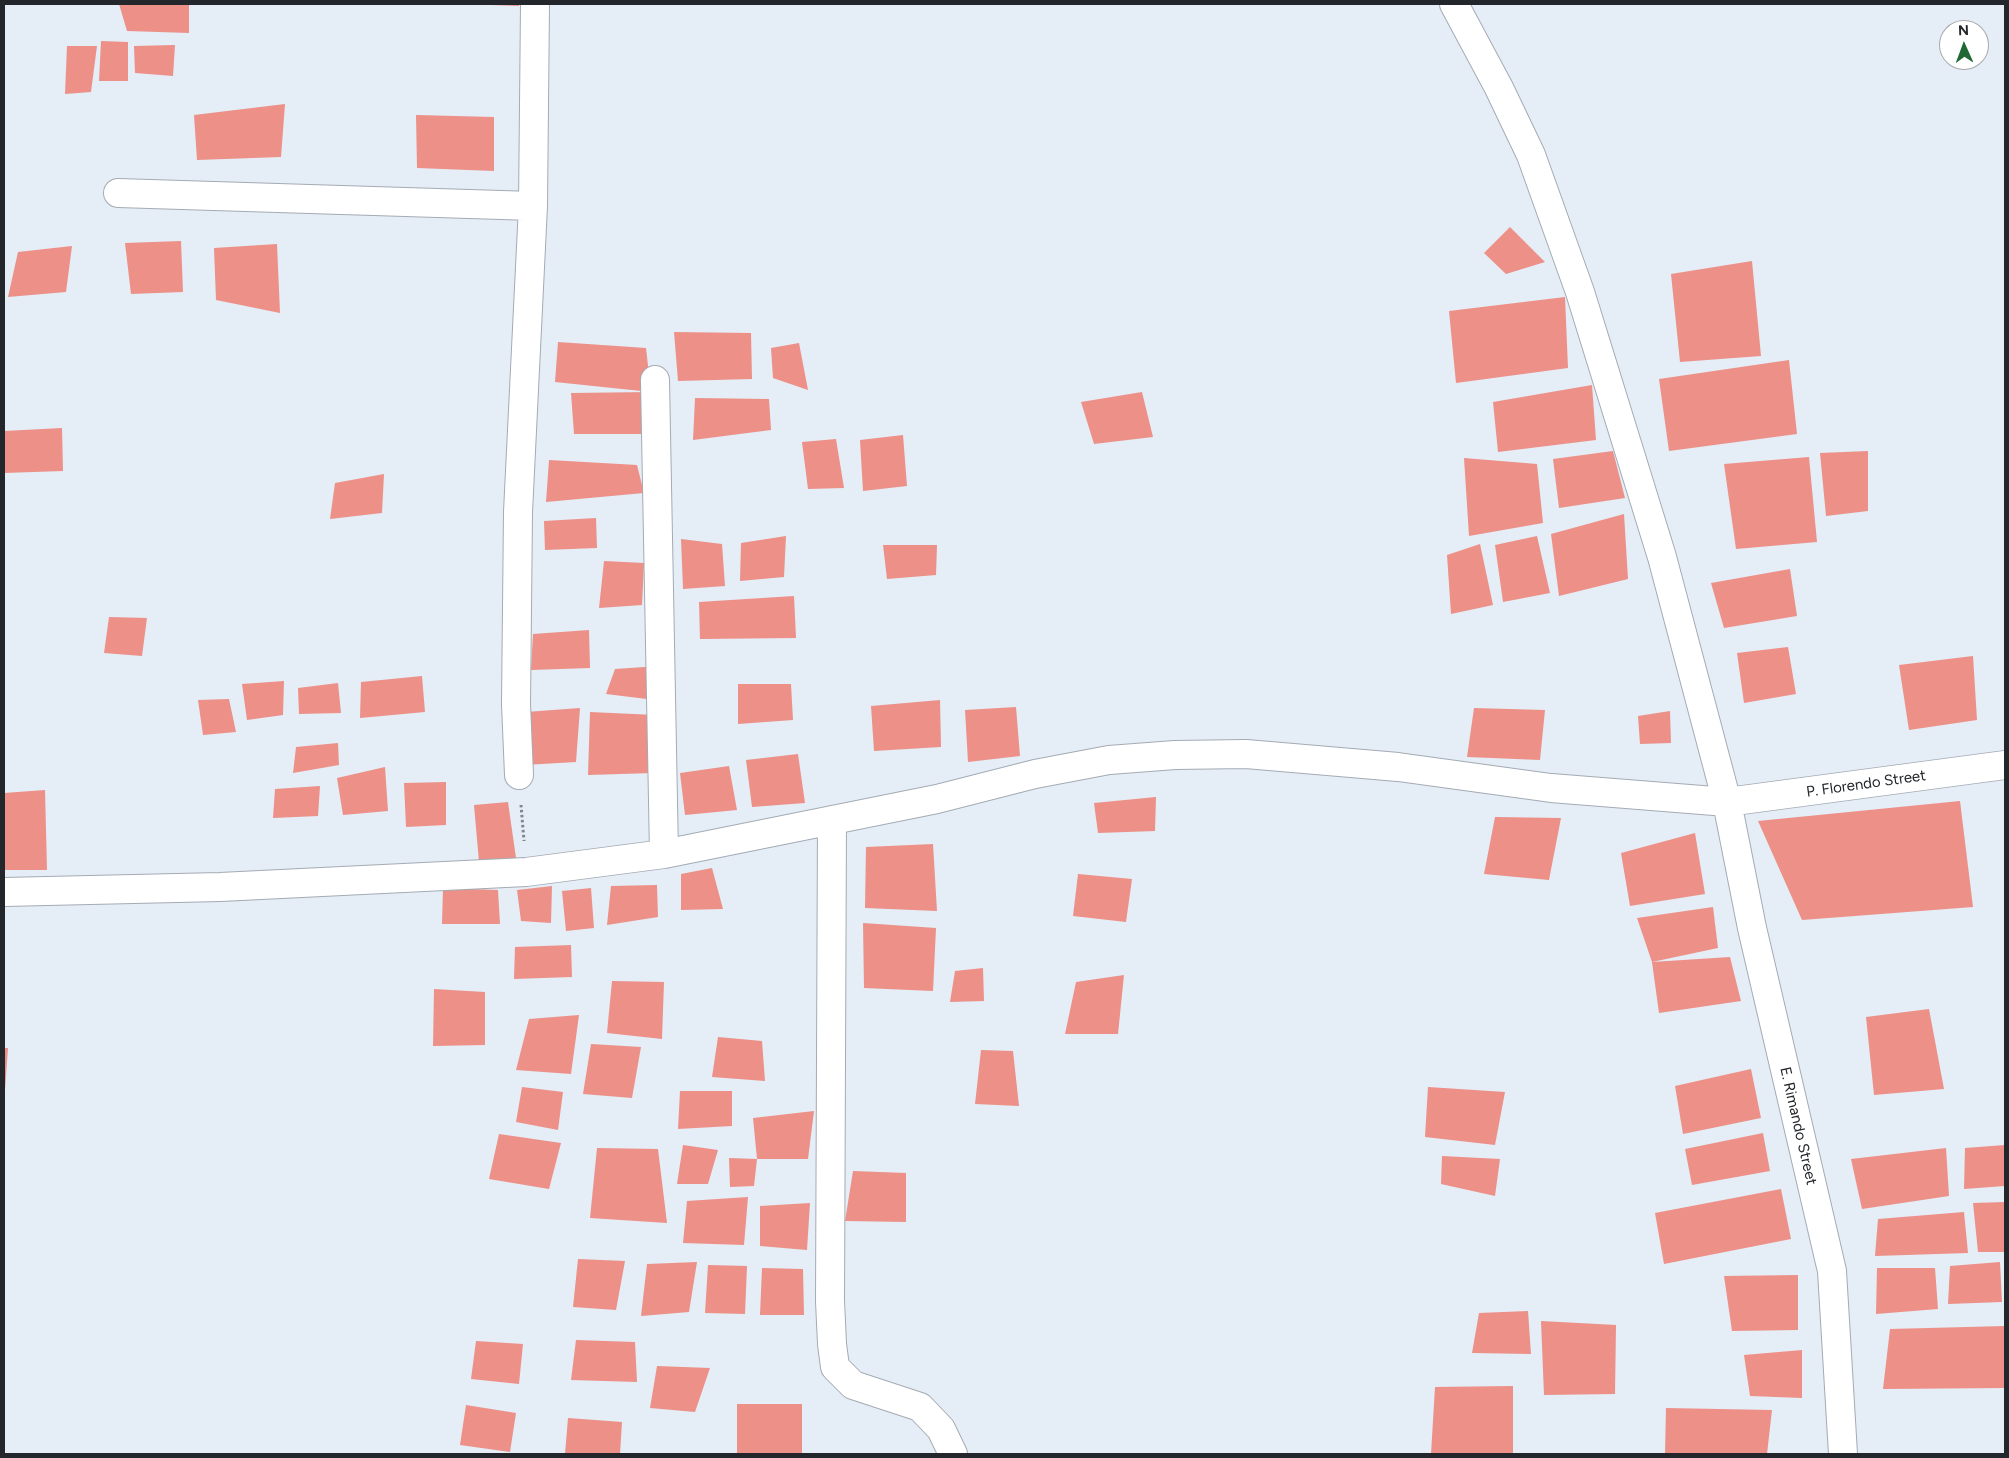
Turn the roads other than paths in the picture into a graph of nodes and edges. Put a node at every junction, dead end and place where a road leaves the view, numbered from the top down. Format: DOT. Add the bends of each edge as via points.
graph roads {
  1 [pos="535,4"];
  2 [pos="1454,4"];
  3 [pos="118,193"];
  4 [pos="533,206"];
  5 [pos="655,380"];
  6 [pos="2005,765"];
  7 [pos="519,774"];
  8 [pos="1727,802"];
  9 [pos="832,820"];
  10 [pos="664,854"];
  11 [pos="4,892"];
  12 [pos="953,1454"];
  13 [pos="1843,1454"];
  1 -- 4 [label="street"];
  2 -- 8 [label="street, E. Rimando Street" via="1530,155 1580,292 1662,557"];
  3 -- 4 [label="street"];
  4 -- 7 [label="street" via="518,512 516,704"];
  5 -- 10 [label="street"];
  6 -- 8 [label="street, P. Florendo Street"];
  8 -- 9 [label="street, P. Florendo Street" via="1551,788 1398,767 1246,754 1184,755 1091,764 1035,774 937,799"];
  8 -- 13 [label="street, E. Rimando Street" via="1752,928 1832,1271"];
  9 -- 10 [label="street, P. Florendo Street"];
  9 -- 12 [label="street" via="830,1300 835,1366 853,1385 920,1407 941,1429"];
  10 -- 11 [label="street, P. Florendo Street" via="526,872 220,887"];
}
